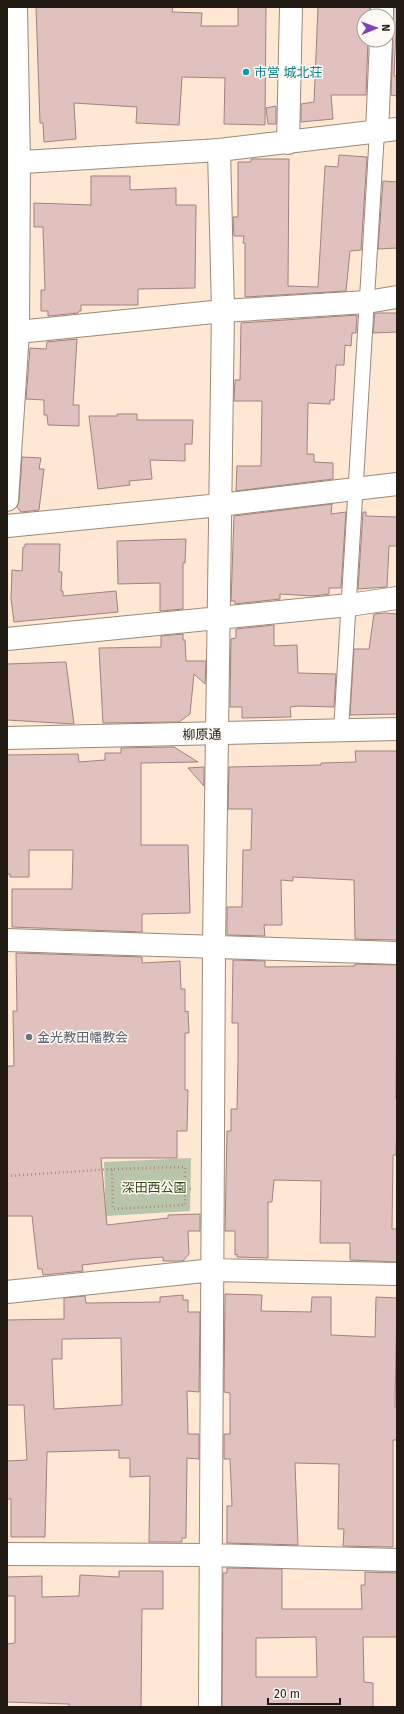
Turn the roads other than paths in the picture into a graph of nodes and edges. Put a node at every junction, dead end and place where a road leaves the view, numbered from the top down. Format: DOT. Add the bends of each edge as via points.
graph roads {
  1 [pos="16,7"];
  2 [pos="290,7"];
  3 [pos="382,48"];
  4 [pos="387,131"];
  5 [pos="288,143"];
  6 [pos="219,150"];
  7 [pos="13,162"];
  8 [pos="397,297"];
  9 [pos="367,302"];
  10 [pos="223,311"];
  11 [pos="18,332"];
  12 [pos="11,384"];
  13 [pos="397,484"];
  14 [pos="356,489"];
  15 [pos="7,500"];
  16 [pos="220,505"];
  17 [pos="7,526"];
  18 [pos="397,598"];
  19 [pos="349,605"];
  20 [pos="218,617"];
  21 [pos="7,639"];
  22 [pos="397,730"];
  23 [pos="341,731"];
  24 [pos="216,733"];
  25 [pos="7,738"];
  26 [pos="7,940"];
  27 [pos="214,946"];
  28 [pos="397,953"];
  29 [pos="213,1270"];
  30 [pos="397,1274"];
  31 [pos="7,1292"];
  32 [pos="7,1554"];
  33 [pos="211,1555"];
  34 [pos="397,1560"];
  35 [pos="210,1707"];
  1 -- 7 [label="street"];
  2 -- 5 [label="street"];
  3 -- 4 [label="street"];
  4 -- 5 [label="street"];
  4 -- 9 [label="lane"];
  5 -- 6 [label="street"];
  6 -- 7 [label="street"];
  6 -- 10 [label="street"];
  7 -- 11 [label="street"];
  8 -- 9 [label="street"];
  9 -- 10 [label="street"];
  9 -- 14 [label="lane"];
  10 -- 11 [label="street"];
  10 -- 16 [label="street"];
  11 -- 12 [label="street"];
  12 -- 15 [label="street"];
  13 -- 14 [label="street"];
  14 -- 16 [label="street"];
  14 -- 19 [label="lane"];
  16 -- 17 [label="street"];
  16 -- 20 [label="street"];
  18 -- 19 [label="street"];
  19 -- 20 [label="street"];
  19 -- 23 [label="lane"];
  20 -- 21 [label="street"];
  20 -- 24 [label="street"];
  22 -- 23 [label="street, 柳原通"];
  23 -- 24 [label="street, 柳原通"];
  24 -- 25 [label="street, 柳原通"];
  24 -- 27 [label="street"];
  26 -- 27 [label="street"];
  27 -- 28 [label="street"];
  27 -- 29 [label="street"];
  29 -- 30 [label="street"];
  29 -- 31 [label="street"];
  29 -- 33 [label="street"];
  32 -- 33 [label="street"];
  33 -- 34 [label="street"];
  33 -- 35 [label="street"];
}
